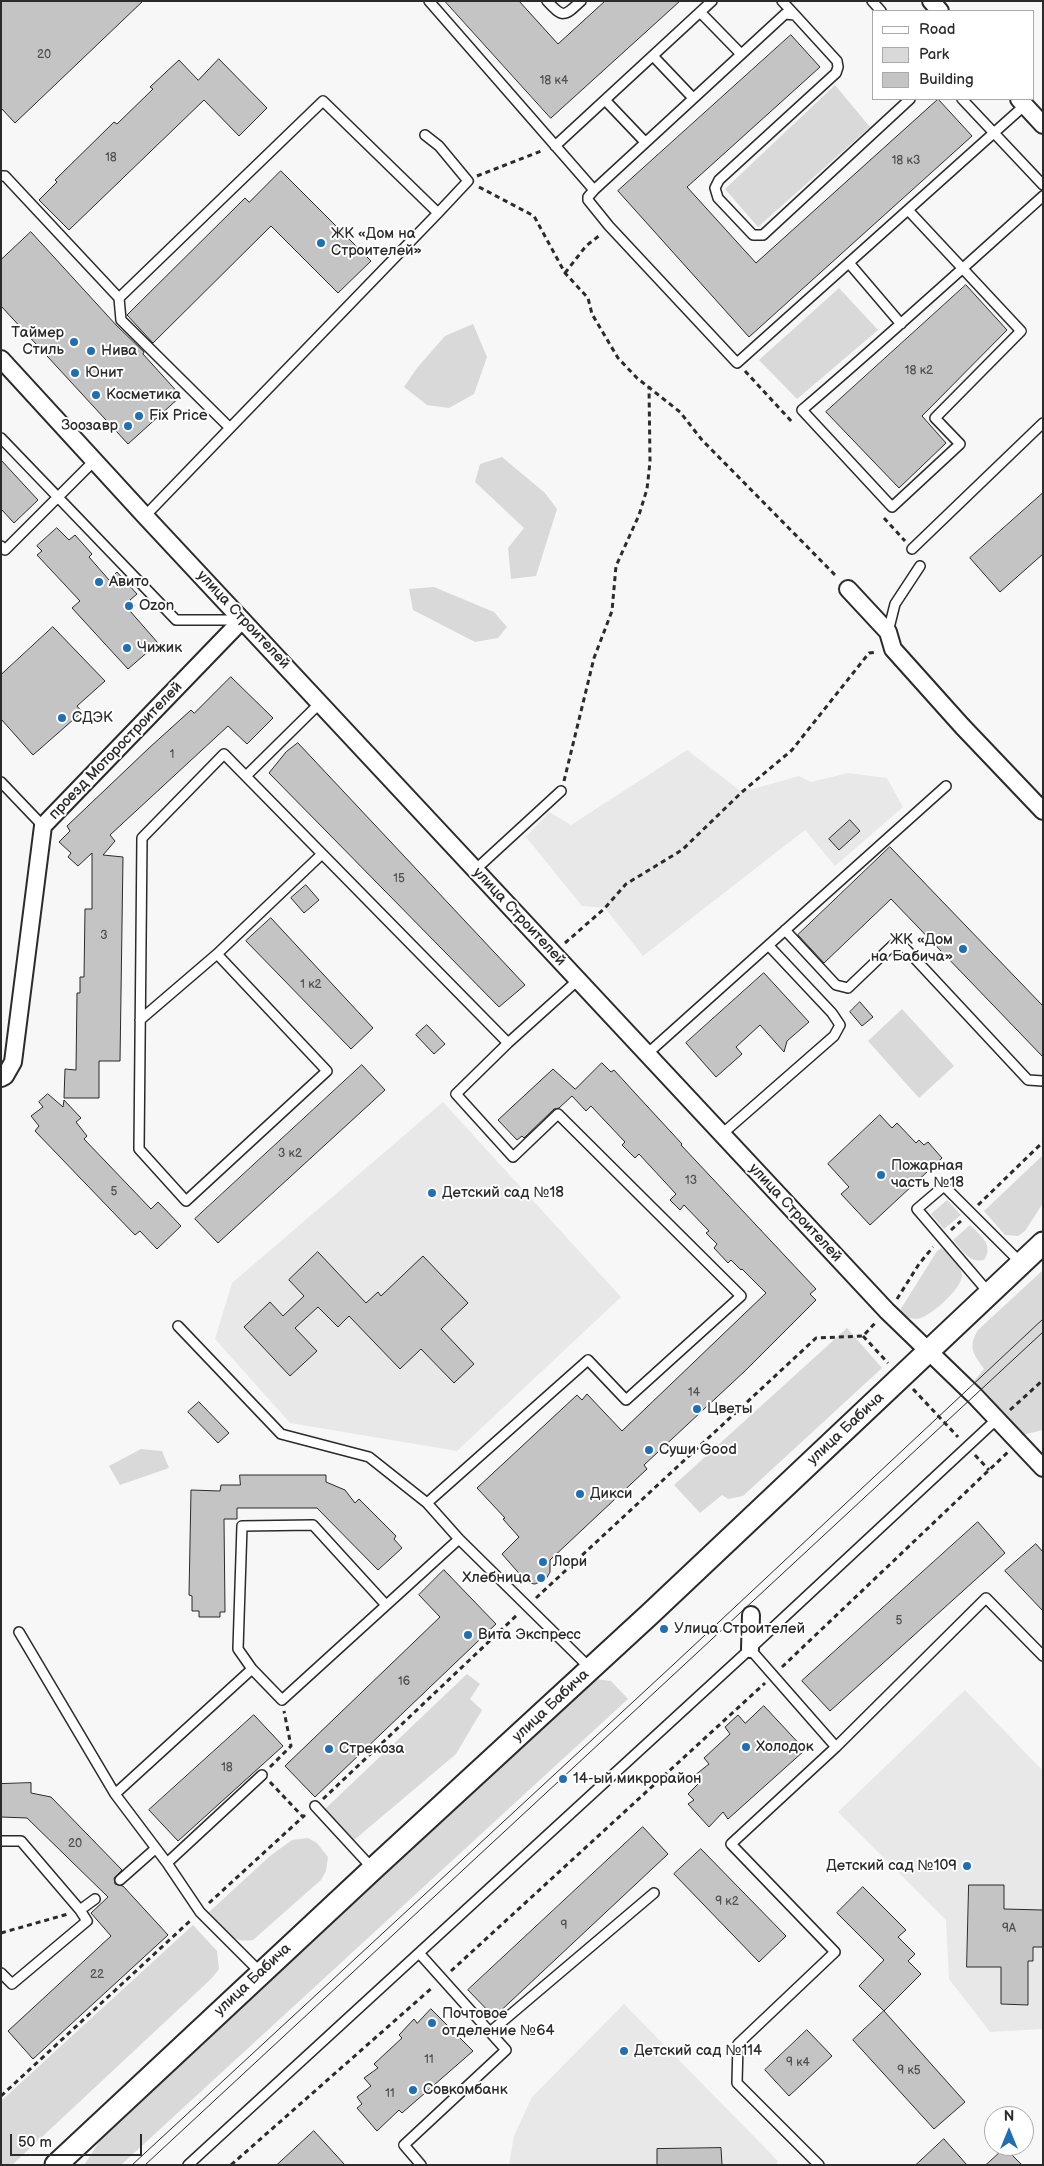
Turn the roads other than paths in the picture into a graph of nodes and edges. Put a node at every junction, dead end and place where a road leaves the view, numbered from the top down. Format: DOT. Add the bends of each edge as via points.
graph roads {
  1 [pos="430,1"];
  2 [pos="547,1"];
  3 [pos="581,1"];
  4 [pos="712,1"];
  5 [pos="782,1"];
  6 [pos="700,12"];
  7 [pos="795,15"];
  8 [pos="741,54"];
  9 [pos="653,56"];
  10 [pos="693,98"];
  11 [pos="605,100"];
  12 [pos="909,100"];
  13 [pos="963,100"];
  14 [pos="1022,102"];
  15 [pos="1043,125"];
  16 [pos="994,133"];
  17 [pos="425,135"];
  18 [pos="645,142"];
  19 [pos="556,146"];
  20 [pos="1,176"];
  21 [pos="1043,185"];
  22 [pos="594,190"];
  23 [pos="1043,196"];
  24 [pos="908,210"];
  25 [pos="438,213"];
  26 [pos="849,263"];
  27 [pos="964,268"];
  28 [pos="119,298"];
  29 [pos="901,324"];
  30 [pos="1,359"];
  31 [pos="1043,424"];
  32 [pos="230,428"];
  33 [pos="1,438"];
  34 [pos="94,461"];
  35 [pos="58,497"];
  36 [pos="145,516"];
  37 [pos="1,546"];
  38 [pos="912,549"];
  39 [pos="920,566"];
  40 [pos="848,589"];
  41 [pos="242,620"];
  42 [pos="888,632"];
  43 [pos="320,703"];
  44 [pos="246,776"];
  45 [pos="1,782"];
  46 [pos="946,786"];
  47 [pos="562,791"];
  48 [pos="1043,811"];
  49 [pos="43,826"];
  50 [pos="322,854"];
  51 [pos="475,870"];
  52 [pos="785,930"];
  53 [pos="769,946"];
  54 [pos="217,954"];
  55 [pos="578,980"];
  56 [pos="140,1020"];
  57 [pos="508,1043"];
  58 [pos="647,1054"];
  59 [pos="1,1078"];
  60 [pos="1043,1081"];
  61 [pos="722,1134"];
  62 [pos="1043,1243"];
  63 [pos="1021,1263"];
  64 [pos="990,1293"];
  65 [pos="178,1326"];
  66 [pos="928,1352"];
  67 [pos="998,1420"];
  68 [pos="1043,1468"];
  69 [pos="427,1504"];
  70 [pos="459,1539"];
  71 [pos="386,1605"];
  72 [pos="751,1615"];
  73 [pos="19,1632"];
  74 [pos="750,1649"];
  75 [pos="1043,1656"];
  76 [pos="252,1669"];
  77 [pos="591,1669"];
  78 [pos="836,1746"];
  79 [pos="262,1775"];
  80 [pos="115,1794"];
  81 [pos="315,1806"];
  82 [pos="1,1841"];
  83 [pos="155,1849"];
  84 [pos="167,1863"];
  85 [pos="373,1869"];
  86 [pos="120,1880"];
  87 [pos="654,1894"];
  88 [pos="95,1899"];
  89 [pos="80,1910"];
  90 [pos="419,1953"];
  91 [pos="1,1973"];
  92 [pos="261,1973"];
  93 [pos="490,2032"];
  94 [pos="56,2165"];
  95 [pos="188,2165"];
  96 [pos="421,2165"];
  97 [pos="820,2165"];
  1 -- 19 [label="lane"];
  2 -- 3 [label="lane" via="563,14"];
  4 -- 6 [label="lane"];
  5 -- 7 [label="lane"];
  6 -- 8 [label="lane"];
  6 -- 9 [label="lane"];
  7 -- 8 [label="lane" via="785,14"];
  7 -- 12 [label="lane" via="838,67 836,73 719,180 715,188 718,198 753,235 763,235"];
  8 -- 10 [label="lane"];
  9 -- 10 [label="lane"];
  9 -- 11 [label="lane"];
  10 -- 18 [label="lane"];
  11 -- 18 [label="lane"];
  11 -- 19 [label="lane"];
  13 -- 16 [label="lane"];
  14 -- 15 [label="street"];
  14 -- 16 [label="lane"];
  16 -- 21 [label="lane"];
  16 -- 24 [label="lane"];
  17 -- 25 [label="lane" via="439,146 468,180"];
  18 -- 22 [label="lane"];
  19 -- 22 [label="lane"];
  20 -- 28 [label="lane" via="5,176"];
  22 -- 26 [label="lane" via="588,200 609,226 738,363"];
  23 -- 27 [label="lane"];
  24 -- 26 [label="lane"];
  24 -- 27 [label="lane"];
  25 -- 28 [label="lane" via="323,101"];
  25 -- 32 [label="lane"];
  26 -- 29 [label="lane"];
  27 -- 29 [label="lane"];
  27 -- 29 [label="lane" via="1021,331 935,418 960,444 892,507 802,410"];
  28 -- 32 [label="lane" via="121,320"];
  30 -- 34 [label="street, улица Строителей"];
  31 -- 38 [label="lane"];
  32 -- 36 [label="lane"];
  33 -- 35 [label="lane"];
  34 -- 35 [label="lane"];
  34 -- 36 [label="street, улица Строителей"];
  35 -- 37 [label="lane" via="5,550"];
  35 -- 41 [label="lane" via="176,620"];
  36 -- 41 [label="street, улица Строителей"];
  39 -- 42 [label="lane" via="896,604"];
  40 -- 42 [label="street"];
  41 -- 43 [label="street, улица Строителей"];
  41 -- 49 [label="street, проезд Моторостроителей"];
  42 -- 48 [label="street" via="893,649"];
  43 -- 44 [label="lane"];
  43 -- 51 [label="street, улица Строителей"];
  44 -- 50 [label="lane"];
  44 -- 56 [label="lane" via="224,754 142,838"];
  45 -- 49 [label="lane"];
  46 -- 52 [label="lane"];
  47 -- 51 [label="lane"];
  49 -- 59 [label="street, проезд Моторостроителей" via="13,1062"];
  50 -- 54 [label="lane"];
  50 -- 57 [label="lane"];
  51 -- 55 [label="street, улица Строителей"];
  52 -- 53 [label="lane"];
  52 -- 60 [label="lane" via="836,985 848,988 893,945 904,947 1028,1080"];
  53 -- 58 [label="lane"];
  53 -- 61 [label="lane" via="840,1025 834,1036"];
  54 -- 56 [label="lane"];
  54 -- 56 [label="lane" via="327,1071 186,1201 139,1149"];
  55 -- 57 [label="lane"];
  55 -- 58 [label="street, улица Строителей"];
  57 -- 69 [label="lane" via="456,1094 513,1157 558,1114 741,1296 626,1400 588,1360"];
  58 -- 61 [label="street, улица Строителей"];
  61 -- 66 [label="street, улица Строителей"];
  62 -- 63 [label="street, улица Бабича"];
  63 -- 64 [label="street, улица Бабича"];
  63 -- 64 [label="lane" via="944,1186 916,1209"];
  64 -- 66 [label="street, улица Бабича"];
  65 -- 69 [label="lane" via="281,1434 370,1457"];
  66 -- 67 [label="street, улица Строителей"];
  66 -- 77 [label="street, улица Бабича"];
  67 -- 68 [label="street, улица Строителей"];
  67 -- 74 [label="lane"];
  69 -- 70 [label="lane"];
  70 -- 71 [label="lane"];
  70 -- 77 [label="lane"];
  71 -- 76 [label="lane" via="282,1700"];
  71 -- 76 [label="lane" via="313,1525 242,1526 238,1649"];
  72 -- 74 [label="street"];
  73 -- 80 [label="lane"];
  74 -- 78 [label="lane"];
  74 -- 90 [label="lane"];
  75 -- 78 [label="lane" via="986,1598"];
  76 -- 80 [label="lane"];
  77 -- 85 [label="street, улица Бабича"];
  78 -- 97 [label="lane" via="732,1844 835,1952 738,2044 738,2083"];
  79 -- 84 [label="lane"];
  80 -- 83 [label="lane"];
  81 -- 85 [label="lane"];
  82 -- 89 [label="lane" via="21,1841"];
  83 -- 84 [label="lane"];
  83 -- 86 [label="lane"];
  84 -- 92 [label="lane" via="200,1912"];
  85 -- 92 [label="street, улица Бабича"];
  87 -- 93 [label="lane"];
  88 -- 89 [label="lane"];
  89 -- 91 [label="lane" via="87,1921 12,1984"];
  90 -- 93 [label="lane"];
  90 -- 95 [label="lane"];
  92 -- 94 [label="street, улица Бабича"];
  93 -- 96 [label="lane" via="506,2050 404,2145"];
}
